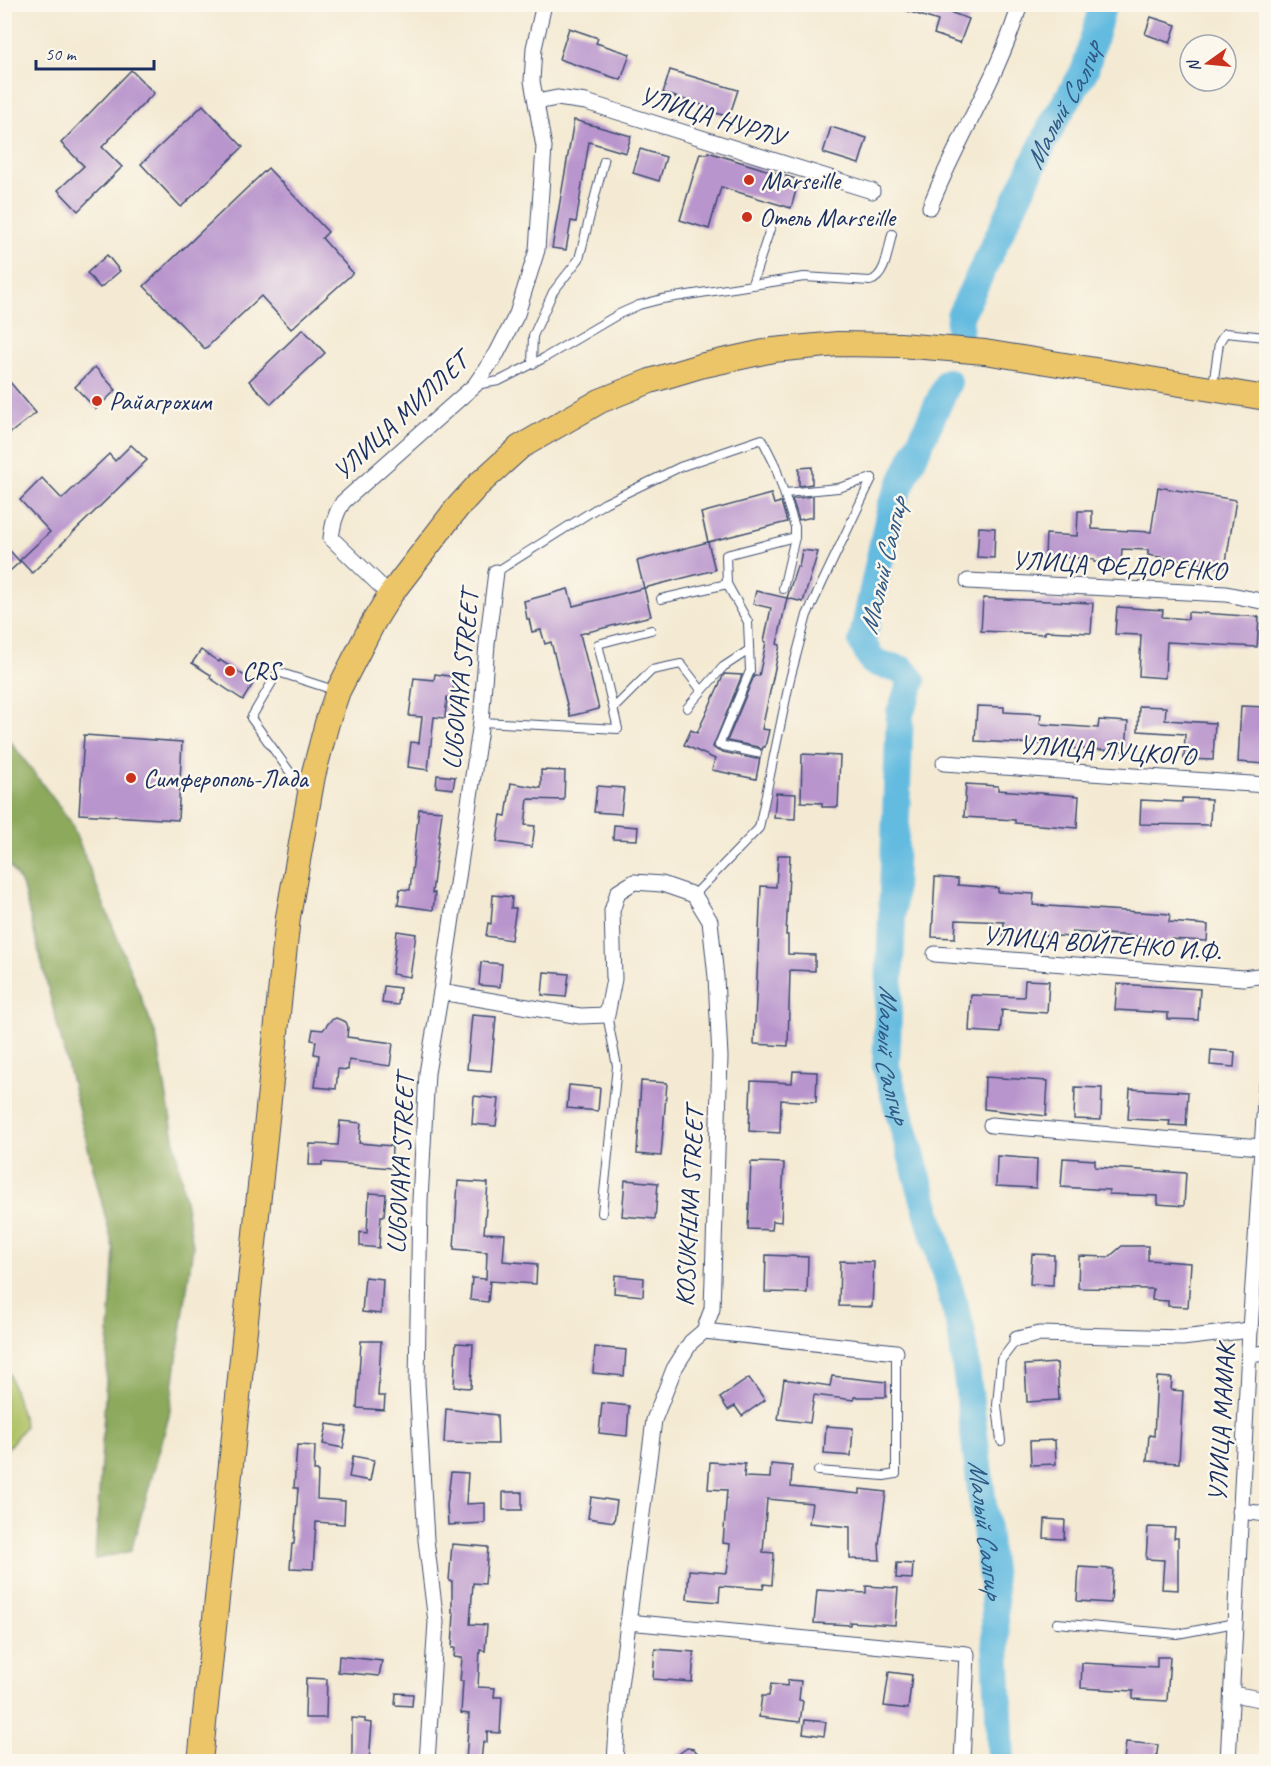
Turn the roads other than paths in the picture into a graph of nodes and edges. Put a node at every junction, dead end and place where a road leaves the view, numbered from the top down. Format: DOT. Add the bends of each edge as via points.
graph roads {
  1 [pos="544,4"];
  2 [pos="1020,5"];
  3 [pos="537,102"];
  4 [pos="604,161"];
  5 [pos="872,191"];
  6 [pos="930,207"];
  7 [pos="772,223"];
  8 [pos="892,234"];
  9 [pos="752,284"];
  10 [pos="1266,337"];
  11 [pos="532,364"];
  12 [pos="476,385"];
  13 [pos="1212,390"];
  14 [pos="1266,399"];
  15 [pos="785,492"];
  16 [pos="795,537"];
  17 [pos="496,572"];
  18 [pos="968,581"];
  19 [pos="727,584"];
  20 [pos="783,589"];
  21 [pos="390,595"];
  22 [pos="661,599"];
  23 [pos="1266,602"];
  24 [pos="651,630"];
  25 [pos="749,650"];
  26 [pos="338,691"];
  27 [pos="702,691"];
  28 [pos="614,708"];
  29 [pos="687,708"];
  30 [pos="481,722"];
  31 [pos="757,753"];
  32 [pos="944,763"];
  33 [pos="1266,785"];
  34 [pos="308,798"];
  35 [pos="694,895"];
  36 [pos="935,954"];
  37 [pos="1266,975"];
  38 [pos="441,992"];
  39 [pos="607,1015"];
  40 [pos="1266,1087"];
  41 [pos="992,1125"];
  42 [pos="1261,1147"];
  43 [pos="602,1213"];
  44 [pos="1250,1330"];
  45 [pos="704,1331"];
  46 [pos="1017,1339"];
  47 [pos="896,1352"];
  48 [pos="1266,1353"];
  49 [pos="1249,1355"];
  50 [pos="1001,1442"];
  51 [pos="818,1471"];
  52 [pos="1240,1511"];
  53 [pos="1266,1514"];
  54 [pos="628,1622"];
  55 [pos="1057,1623"];
  56 [pos="1235,1623"];
  57 [pos="1232,1694"];
  58 [pos="1266,1700"];
  59 [pos="200,1761"];
  60 [pos="427,1761"];
  61 [pos="615,1761"];
  62 [pos="962,1761"];
  63 [pos="1228,1761"];
  1 -- 3 [label="street, УЛИЦА МИЛЛЕТ" via="534,48 532,81"];
  2 -- 6 [label="street" via="1011,35"];
  3 -- 5 [label="street, УЛИЦА НУРЛУ" via="557,98 586,102"];
  3 -- 12 [label="street, УЛИЦА МИЛЛЕТ" via="544,147 537,250 517,314"];
  4 -- 11 [label="lane" via="579,259 553,292 533,336"];
  7 -- 9 [label="lane"];
  8 -- 9 [label="lane" via="881,274 876,279 804,277"];
  9 -- 11 [label="lane" via="639,305"];
  10 -- 13 [label="lane" via="1225,333 1219,343"];
  11 -- 12 [label="lane" via="499,381"];
  12 -- 21 [label="street, УЛИЦА МИЛЛЕТ" via="336,512 331,538"];
  13 -- 14 [label="main road"];
  13 -- 21 [label="main road" via="985,352 900,345 838,344 773,350 700,366 600,401 520,447 457,508"];
  15 -- 16 [label="lane"];
  15 -- 17 [label="lane" via="762,439 680,467 605,503"];
  15 -- 35 [label="lane" via="838,488 872,478 807,615 759,828"];
  16 -- 19 [label="lane" via="726,555"];
  16 -- 20 [label="lane"];
  17 -- 30 [label="street, LUGOVAYA STREET"];
  18 -- 23 [label="street, УЛИЦА ФЕДОРЕНКО" via="1226,594"];
  19 -- 22 [label="lane"];
  19 -- 25 [label="lane" via="748,622"];
  21 -- 26 [label="main road"];
  24 -- 28 [label="lane" via="598,644"];
  25 -- 27 [label="lane" via="723,667"];
  25 -- 31 [label="lane" via="750,671 719,745"];
  26 -- 34 [label="main road"];
  26 -- 34 [label="lane" via="278,672 251,718"];
  27 -- 28 [label="lane" via="681,664 652,670"];
  27 -- 29 [label="lane"];
  28 -- 30 [label="lane" via="618,729"];
  30 -- 38 [label="street, LUGOVAYA STREET"];
  32 -- 33 [label="street, УЛИЦА ЛУЦКОГО"];
  34 -- 59 [label="main road" via="288,917"];
  35 -- 39 [label="street" via="662,884 634,882 618,892 612,911 614,979"];
  35 -- 45 [label="street, KOSUKHINA STREET" via="710,921 720,1057 712,1308"];
  36 -- 37 [label="street, УЛИЦА ВОЙТЕНКО И.Ф." via="1243,978"];
  38 -- 39 [label="street" via="579,1016"];
  38 -- 60 [label="street, LUGOVAYA STREET" via="427,1072 420,1212 417,1382 426,1540 436,1622"];
  39 -- 43 [label="lane" via="617,1066"];
  40 -- 42 [label="street, УЛИЦА МАМАК"];
  41 -- 42 [label="street"];
  42 -- 44 [label="street, УЛИЦА МАМАК"];
  44 -- 46 [label="street" via="1182,1338 1039,1334"];
  44 -- 49 [label="street, УЛИЦА МАМАК"];
  45 -- 47 [label="street"];
  45 -- 54 [label="street, KOSUKHINA STREET" via="690,1342 674,1369 654,1420"];
  46 -- 50 [label="lane" via="1001,1360 997,1405"];
  47 -- 51 [label="lane" via="896,1473 884,1476"];
  48 -- 49 [label="street"];
  49 -- 52 [label="street, УЛИЦА МАМАК"];
  52 -- 53 [label="street"];
  52 -- 56 [label="street, УЛИЦА МАМАК"];
  54 -- 61 [label="street, KOSUKHINA STREET"];
  54 -- 62 [label="street" via="967,1653"];
  55 -- 56 [label="lane" via="1177,1634"];
  56 -- 57 [label="street, УЛИЦА МАМАК"];
  57 -- 58 [label="street"];
  57 -- 63 [label="street, УЛИЦА МАМАК"];
}
